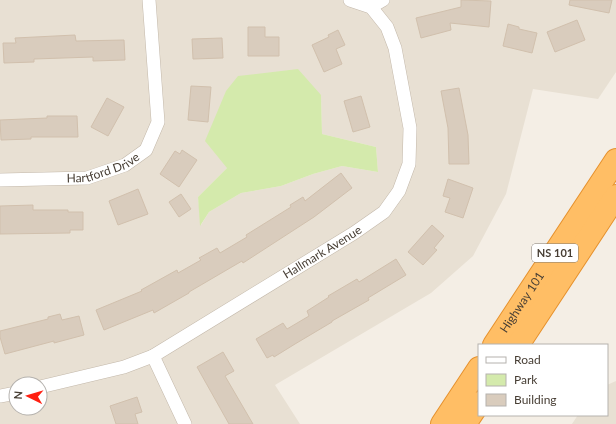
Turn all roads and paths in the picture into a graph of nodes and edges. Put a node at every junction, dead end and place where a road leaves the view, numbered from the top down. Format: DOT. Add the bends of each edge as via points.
graph roads {
  1 [pos="149,0"];
  2 [pos="350,0"];
  3 [pos="384,0"];
  4 [pos="371,7"];
  5 [pos="616,160"];
  6 [pos="0,180"];
  7 [pos="616,196"];
  8 [pos="495,344"];
  9 [pos="519,344"];
  10 [pos="153,356"];
  11 [pos="478,370"];
  12 [pos="48,385"];
  13 [pos="478,406"];
  14 [pos="186,424"];
  15 [pos="442,424"];
  16 [pos="466,424"];
  1 -- 6 [label="street, Hartford Drive" via="158,122 146,150 125,165 87,178"];
  2 -- 4 [label="street"];
  3 -- 4 [label="street"];
  4 -- 10 [label="street, Hallmark Avenue" via="387,27 395,48 410,128 409,164 399,191 384,212 354,233"];
  5 -- 8 [label="highway, Highway 101 / NS 101"];
  7 -- 9 [label="highway, Highway 101 / NS 101"];
  10 -- 12 [label="street, Hallmark Avenue" via="124,367"];
  10 -- 14 [label="street"];
  11 -- 15 [label="highway"];
  13 -- 16 [label="highway"];
}
